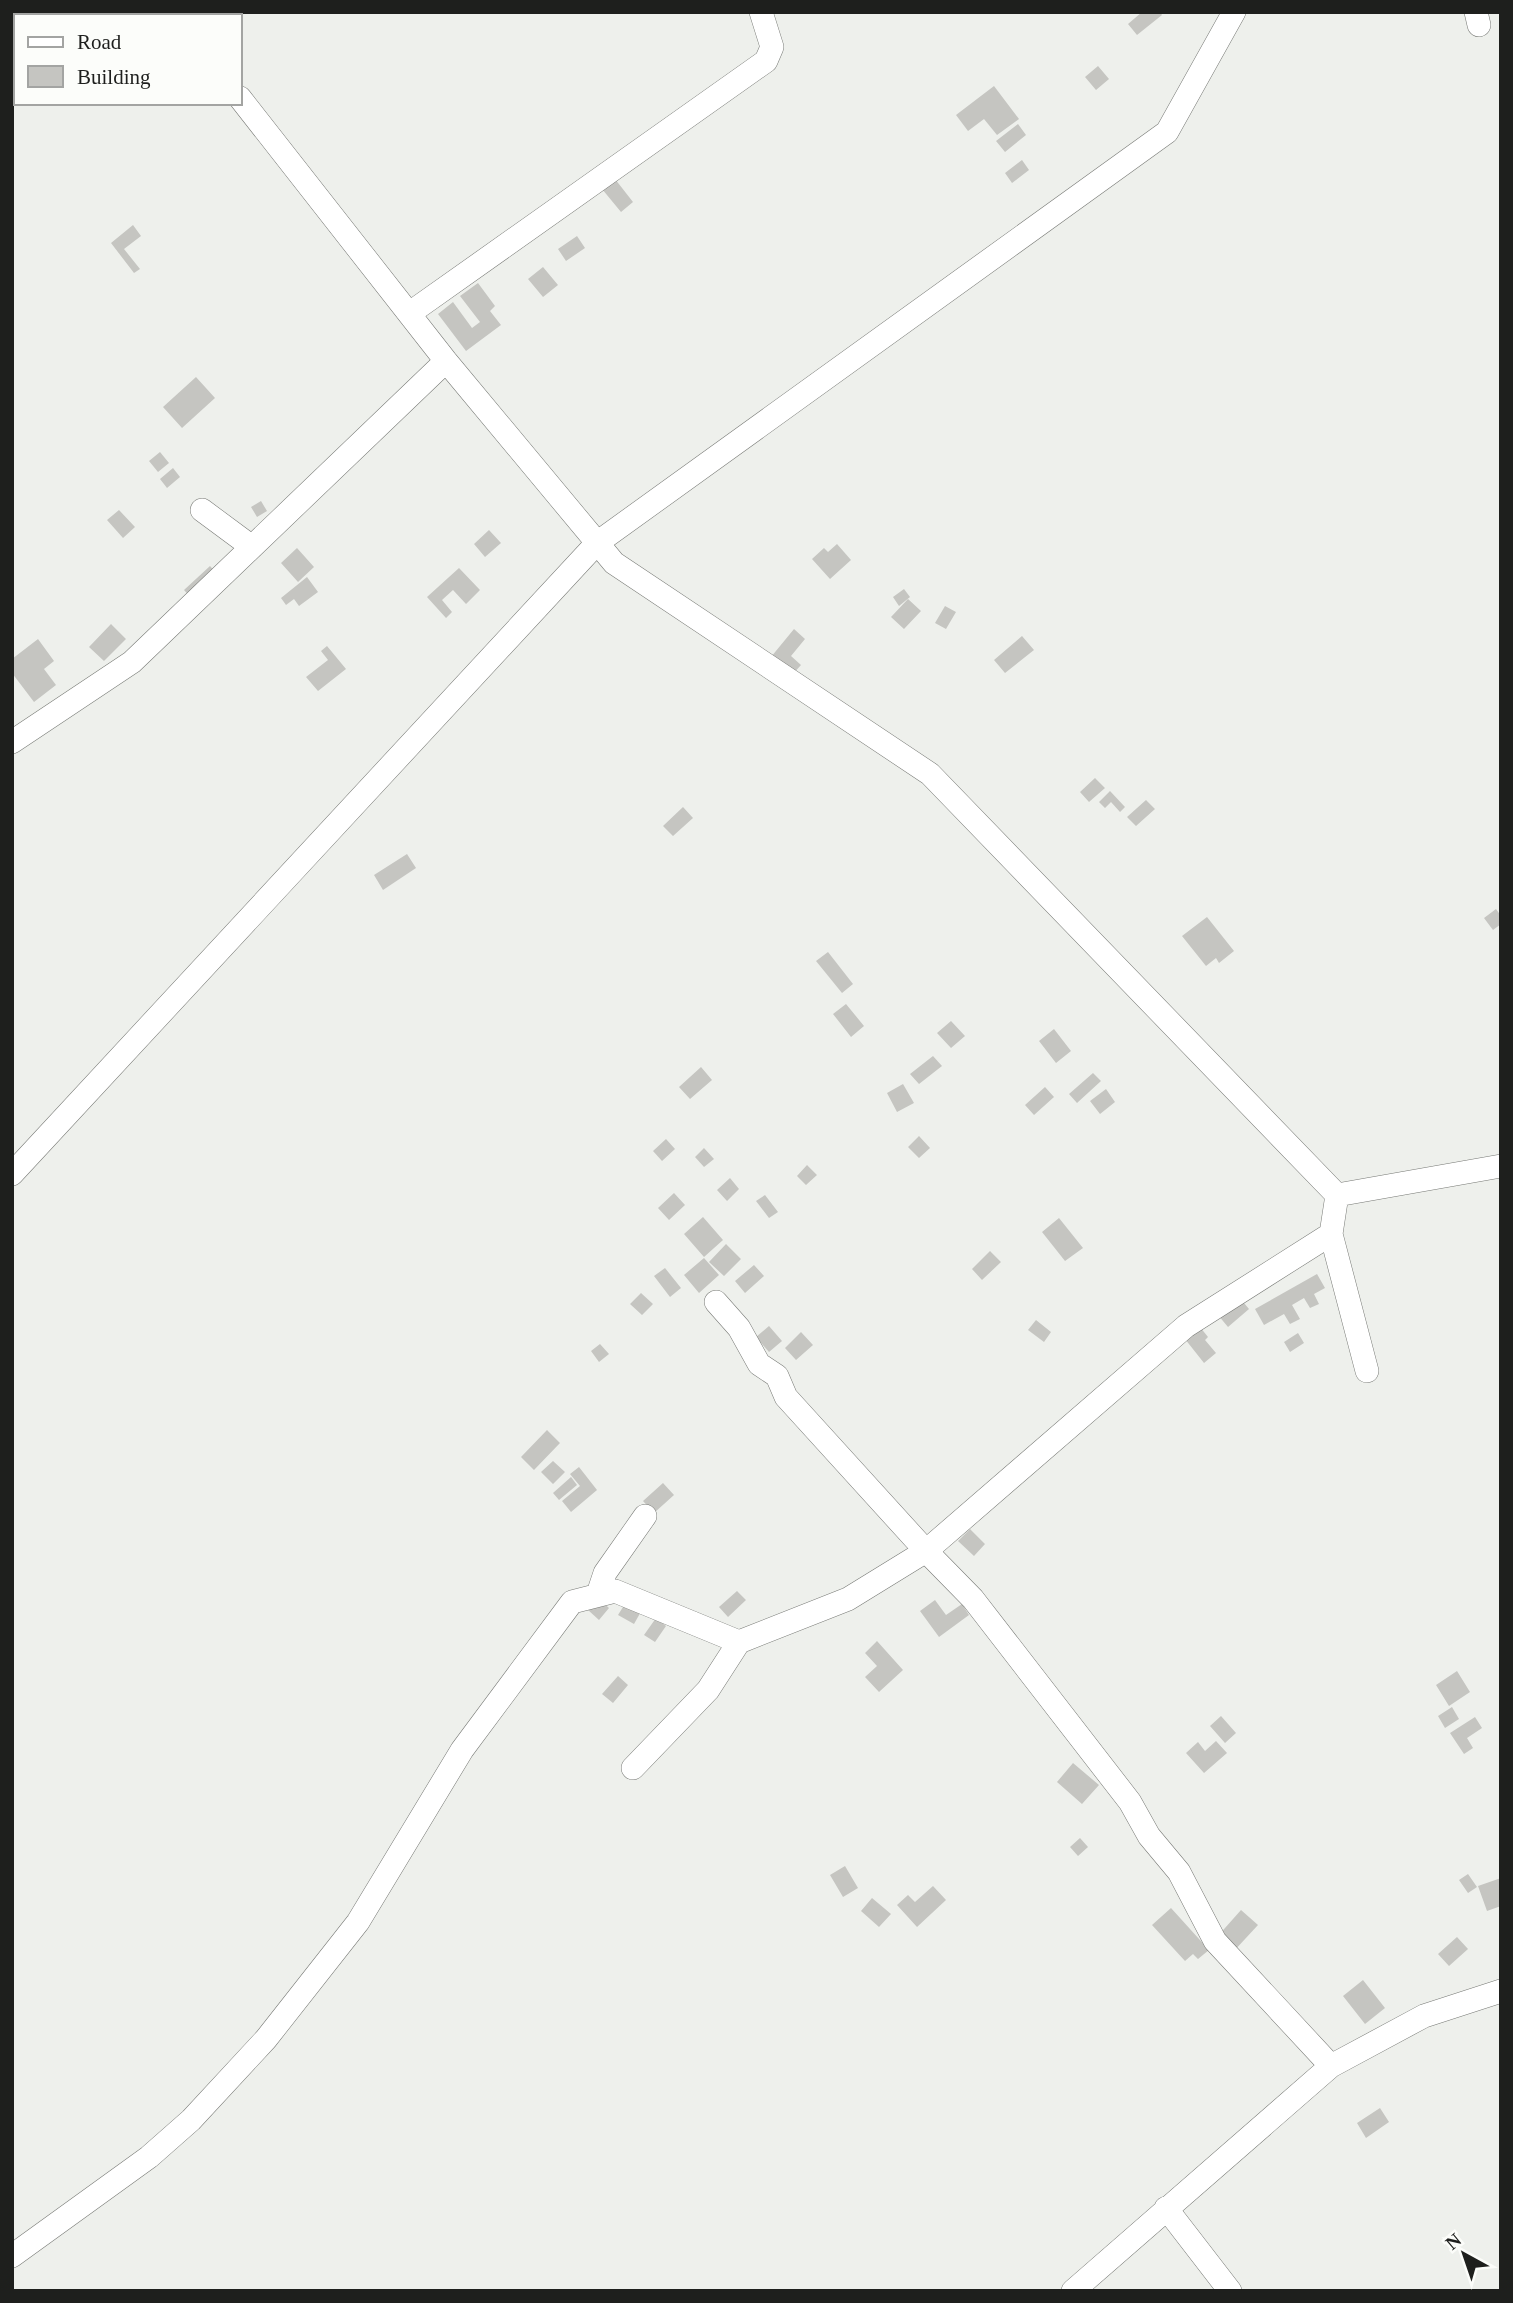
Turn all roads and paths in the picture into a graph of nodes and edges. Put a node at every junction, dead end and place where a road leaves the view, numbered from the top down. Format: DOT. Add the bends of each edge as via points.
graph roads {
  1 [pos="761,12"];
  2 [pos="1234,12"];
  3 [pos="242,101"];
  4 [pos="410,313"];
  5 [pos="446,361"];
  6 [pos="202,510"];
  7 [pos="597,543"];
  8 [pos="252,547"];
  9 [pos="12,742"];
  10 [pos="1501,1166"];
  11 [pos="12,1174"];
  12 [pos="1337,1195"];
  13 [pos="1331,1234"];
  14 [pos="716,1301"];
  15 [pos="1367,1371"];
  16 [pos="645,1516"];
  17 [pos="926,1550"];
  18 [pos="598,1594"];
  19 [pos="739,1642"];
  20 [pos="633,1768"];
  21 [pos="1501,1991"];
  22 [pos="1331,2066"];
  23 [pos="1166,2208"];
  24 [pos="12,2256"];
  25 [pos="1073,2291"];
  26 [pos="1230,2291"];
  1 -- 4 [label="street" via="772,47 766,61"];
  2 -- 7 [label="street" via="1167,132"];
  3 -- 4 [label="street"];
  4 -- 5 [label="street"];
  5 -- 7 [label="street"];
  5 -- 8 [label="street"];
  6 -- 8 [label="street"];
  7 -- 11 [label="street"];
  7 -- 12 [label="street" via="614,563 930,774"];
  8 -- 9 [label="street" via="132,662"];
  10 -- 12 [label="street"];
  12 -- 13 [label="street"];
  13 -- 15 [label="street"];
  13 -- 17 [label="street" via="1186,1326"];
  14 -- 17 [label="street" via="739,1328 759,1364 777,1376 786,1397"];
  16 -- 18 [label="street" via="605,1573"];
  17 -- 19 [label="street" via="848,1599"];
  17 -- 22 [label="street" via="974,1599 1130,1802 1149,1836 1180,1872 1214,1941"];
  18 -- 19 [label="street" via="615,1591"];
  18 -- 24 [label="street" via="572,1602 496,1702 358,1922 266,2039 191,2120 149,2157"];
  19 -- 20 [label="street" via="708,1690"];
  21 -- 22 [label="street" via="1424,2016"];
  22 -- 23 [label="street"];
  23 -- 25 [label="street"];
  23 -- 26 [label="street"];
}
